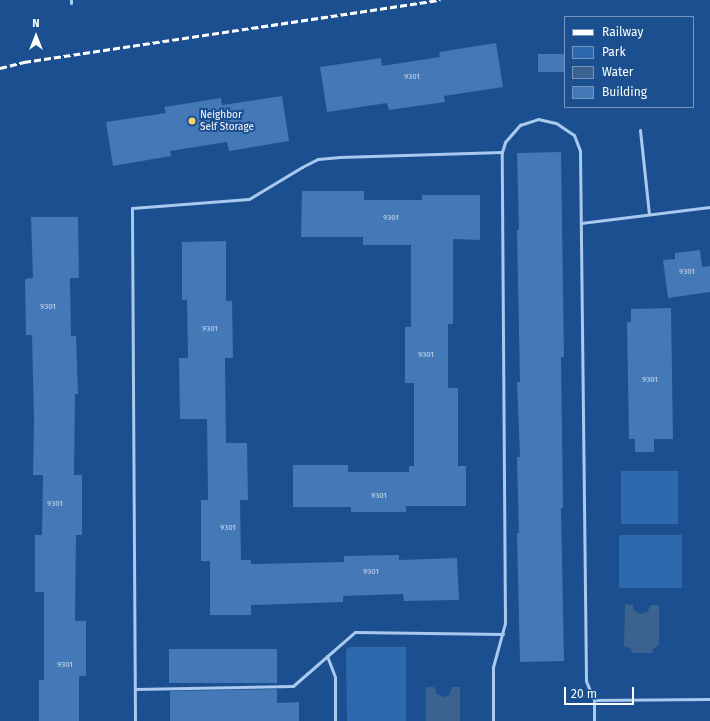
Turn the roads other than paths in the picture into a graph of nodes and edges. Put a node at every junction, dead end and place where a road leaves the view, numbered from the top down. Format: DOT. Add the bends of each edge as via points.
graph roads {
  1 [pos="640,130"];
  2 [pos="502,152"];
  3 [pos="710,207"];
  4 [pos="649,214"];
  5 [pos="581,223"];
  6 [pos="503,634"];
  7 [pos="327,656"];
  8 [pos="135,689"];
  9 [pos="710,698"];
  10 [pos="594,700"];
  11 [pos="135,721"];
  12 [pos="334,721"];
  13 [pos="493,721"];
  14 [pos="594,721"];
  1 -- 4 [label="lane"];
  2 -- 5 [label="lane" via="505,142 520,125 538,119 556,122 574,135 580,150"];
  2 -- 6 [label="lane" via="505,616"];
  2 -- 8 [label="lane" via="340,157 318,160 250,199 132,208"];
  3 -- 4 [label="lane"];
  4 -- 5 [label="lane"];
  5 -- 10 [label="lane" via="586,681"];
  6 -- 7 [label="lane" via="355,632"];
  6 -- 13 [label="lane" via="493,667"];
  7 -- 8 [label="lane" via="293,686"];
  7 -- 12 [label="lane" via="335,677"];
  8 -- 11 [label="lane"];
  9 -- 10 [label="lane"];
  10 -- 14 [label="lane"];
}
